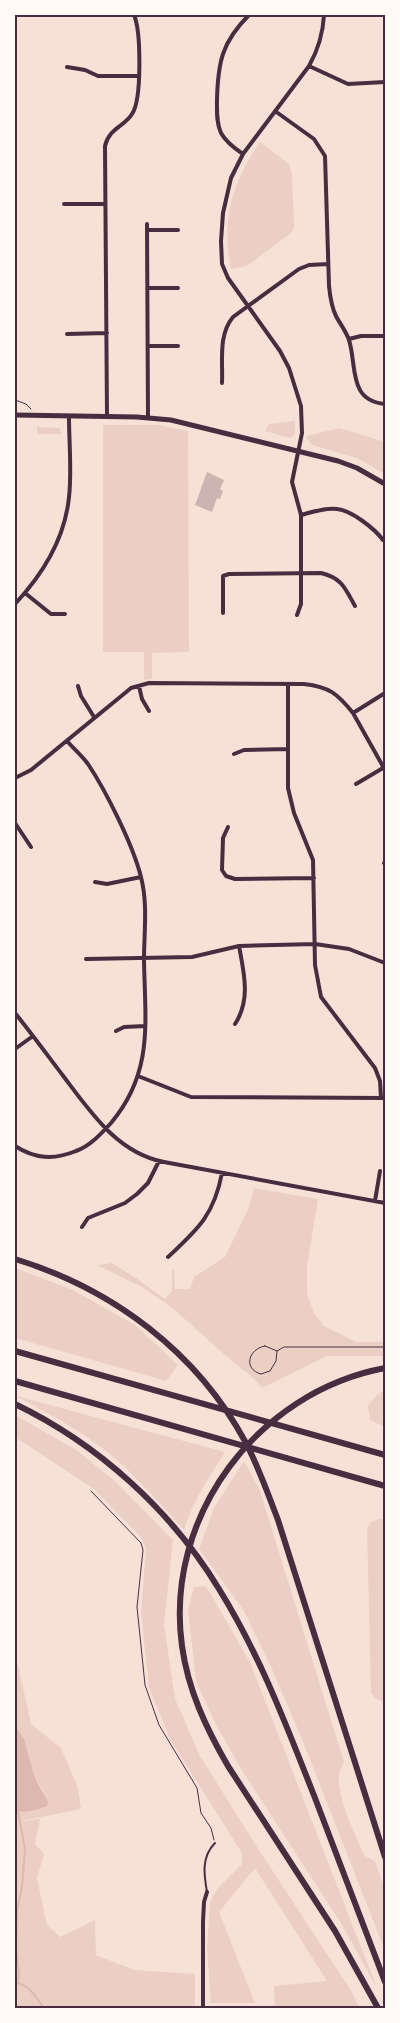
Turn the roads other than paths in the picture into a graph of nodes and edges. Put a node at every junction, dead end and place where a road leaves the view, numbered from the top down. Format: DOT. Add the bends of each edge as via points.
graph roads {
  1 [pos="134,15"];
  2 [pos="241,15"];
  3 [pos="249,15"];
  4 [pos="324,15"];
  5 [pos="245,19"];
  6 [pos="309,66"];
  7 [pos="67,67"];
  8 [pos="138,76"];
  9 [pos="385,82"];
  10 [pos="275,111"];
  11 [pos="243,154"];
  12 [pos="64,204"];
  13 [pos="106,204"];
  14 [pos="147,224"];
  15 [pos="147,230"];
  16 [pos="178,230"];
  17 [pos="328,264"];
  18 [pos="148,288"];
  19 [pos="178,288"];
  20 [pos="248,305"];
  21 [pos="67,334"];
  22 [pos="107,334"];
  23 [pos="385,336"];
  24 [pos="349,339"];
  25 [pos="148,346"];
  26 [pos="178,346"];
  27 [pos="222,383"];
  28 [pos="385,404"];
  29 [pos="15,415"];
  30 [pos="69,417"];
  31 [pos="107,417"];
  32 [pos="148,418"];
  33 [pos="299,451"];
  34 [pos="385,484"];
  35 [pos="301,515"];
  36 [pos="382,540"];
  37 [pos="302,574"];
  38 [pos="25,593"];
  39 [pos="15,604"];
  40 [pos="355,606"];
  41 [pos="223,613"];
  42 [pos="65,614"];
  43 [pos="297,615"];
  44 [pos="288,684"];
  45 [pos="78,686"];
  46 [pos="139,686"];
  47 [pos="385,693"];
  48 [pos="149,711"];
  49 [pos="352,713"];
  50 [pos="94,717"];
  51 [pos="68,741"];
  52 [pos="288,749"];
  53 [pos="234,754"];
  54 [pos="384,769"];
  55 [pos="15,778"];
  56 [pos="356,784"];
  57 [pos="15,823"];
  58 [pos="228,827"];
  59 [pos="31,847"];
  60 [pos="141,877"];
  61 [pos="314,878"];
  62 [pos="95,882"];
  63 [pos="314,944"];
  64 [pos="239,946"];
  65 [pos="144,957"];
  66 [pos="86,959"];
  67 [pos="385,963"];
  68 [pos="15,1013"];
  69 [pos="235,1024"];
  70 [pos="145,1026"];
  71 [pos="116,1031"];
  72 [pos="33,1036"];
  73 [pos="15,1049"];
  74 [pos="138,1076"];
  75 [pos="383,1098"];
  76 [pos="105,1129"];
  77 [pos="15,1146"];
  78 [pos="159,1161"];
  79 [pos="380,1170"];
  80 [pos="222,1173"];
  81 [pos="375,1201"];
  82 [pos="385,1203"];
  83 [pos="82,1227"];
  84 [pos="168,1257"];
  85 [pos="15,1259"];
  86 [pos="15,1350"];
  87 [pos="385,1368"];
  88 [pos="15,1381"];
  89 [pos="15,1404"];
  90 [pos="385,1455"];
  91 [pos="385,1486"];
  92 [pos="215,1843"];
  93 [pos="385,1857"];
  94 [pos="207,1892"];
  95 [pos="385,1982"];
  96 [pos="203,2008"];
  97 [pos="378,2008"];
  1 -- 8 [label="street" via="138,33"];
  2 -- 5 [label="street"];
  3 -- 5 [label="street"];
  4 -- 6 [label="street" via="316,53"];
  5 -- 11 [label="street" via="222,54 217,98 220,132"];
  6 -- 9 [label="street" via="348,84"];
  6 -- 10 [label="street"];
  7 -- 8 [label="street" via="98,76"];
  8 -- 13 [label="street" via="136,108 106,140"];
  10 -- 11 [label="street"];
  10 -- 17 [label="street" via="314,139 324,156"];
  11 -- 20 [label="street" via="225,200 221,252 228,278"];
  12 -- 13 [label="street"];
  13 -- 22 [label="street"];
  14 -- 15 [label="street"];
  15 -- 16 [label="street"];
  15 -- 18 [label="street"];
  17 -- 20 [label="street" via="299,268"];
  17 -- 24 [label="street" via="332,307"];
  18 -- 19 [label="street"];
  18 -- 25 [label="street"];
  20 -- 27 [label="street" via="226,325"];
  20 -- 33 [label="street" via="280,351 296,386 302,424"];
  21 -- 22 [label="street"];
  22 -- 31 [label="street"];
  23 -- 24 [label="street"];
  24 -- 28 [label="street" via="361,392 369,400"];
  25 -- 26 [label="street"];
  25 -- 32 [label="street"];
  29 -- 30 [label="main road"];
  30 -- 31 [label="main road"];
  30 -- 38 [label="street" via="70,496 67,512 52,554"];
  31 -- 32 [label="main road"];
  32 -- 33 [label="main road" via="186,423"];
  33 -- 34 [label="main road" via="348,464"];
  33 -- 35 [label="street" via="292,482"];
  35 -- 36 [label="street" via="326,509 347,512 377,531"];
  35 -- 37 [label="street"];
  37 -- 40 [label="street" via="320,573 339,580"];
  37 -- 41 [label="street" via="223,576"];
  37 -- 43 [label="street" via="301,604"];
  38 -- 39 [label="street"];
  38 -- 42 [label="street" via="51,614"];
  44 -- 46 [label="street" via="149,683"];
  44 -- 49 [label="street" via="330,690"];
  44 -- 52 [label="street"];
  45 -- 50 [label="street" via="80,696"];
  46 -- 48 [label="street"];
  46 -- 50 [label="street"];
  47 -- 49 [label="street"];
  49 -- 54 [label="street"];
  50 -- 51 [label="street"];
  51 -- 55 [label="street" via="31,770"];
  51 -- 60 [label="street" via="87,763 112,807"];
  52 -- 53 [label="street" via="244,750"];
  52 -- 61 [label="street" via="290,801 313,860"];
  54 -- 56 [label="street"];
  57 -- 59 [label="street"];
  58 -- 61 [label="street" via="222,838 222,870 226,876 234,879"];
  60 -- 62 [label="street" via="107,884"];
  60 -- 65 [label="street" via="146,918"];
  61 -- 63 [label="street"];
  63 -- 64 [label="street"];
  63 -- 67 [label="street" via="349,949"];
  63 -- 75 [label="street" via="321,997 375,1068"];
  64 -- 65 [label="street" via="202,956"];
  64 -- 69 [label="street" via="245,994 243,1012"];
  65 -- 66 [label="street"];
  65 -- 70 [label="street"];
  68 -- 72 [label="street"];
  70 -- 71 [label="street" via="124,1027"];
  70 -- 74 [label="street" via="145,1048"];
  72 -- 73 [label="street"];
  72 -- 76 [label="street"];
  74 -- 75 [label="street" via="191,1097"];
  74 -- 76 [label="street" via="125,1106"];
  76 -- 77 [label="street" via="80,1149 52,1158 38,1157"];
  76 -- 78 [label="street" via="133,1149"];
  78 -- 80 [label="street"];
  78 -- 83 [label="street" via="148,1183 137,1194 88,1218"];
  79 -- 81 [label="street"];
  80 -- 81 [label="street"];
  80 -- 84 [label="street" via="219,1192 207,1216"];
  81 -- 82 [label="street"];
  85 -- 93 [label="highway" via="54,1272 111,1301 152,1330 194,1370 236,1426 267,1489 287,1546"];
  86 -- 90 [label="highway"];
  87 -- 97 [label="highway" via="345,1379 301,1400 267,1425 233,1460 212,1492 194,1534 182,1577 180,1622 190,1687 212,1738 336,1931"];
  88 -- 91 [label="highway"];
  89 -- 95 [label="highway" via="56,1426 137,1488 170,1523 209,1573 233,1613 275,1699"];
  92 -- 94 [label="lane" via="205,1858"];
  94 -- 96 [label="street" via="203,1922"];
}
